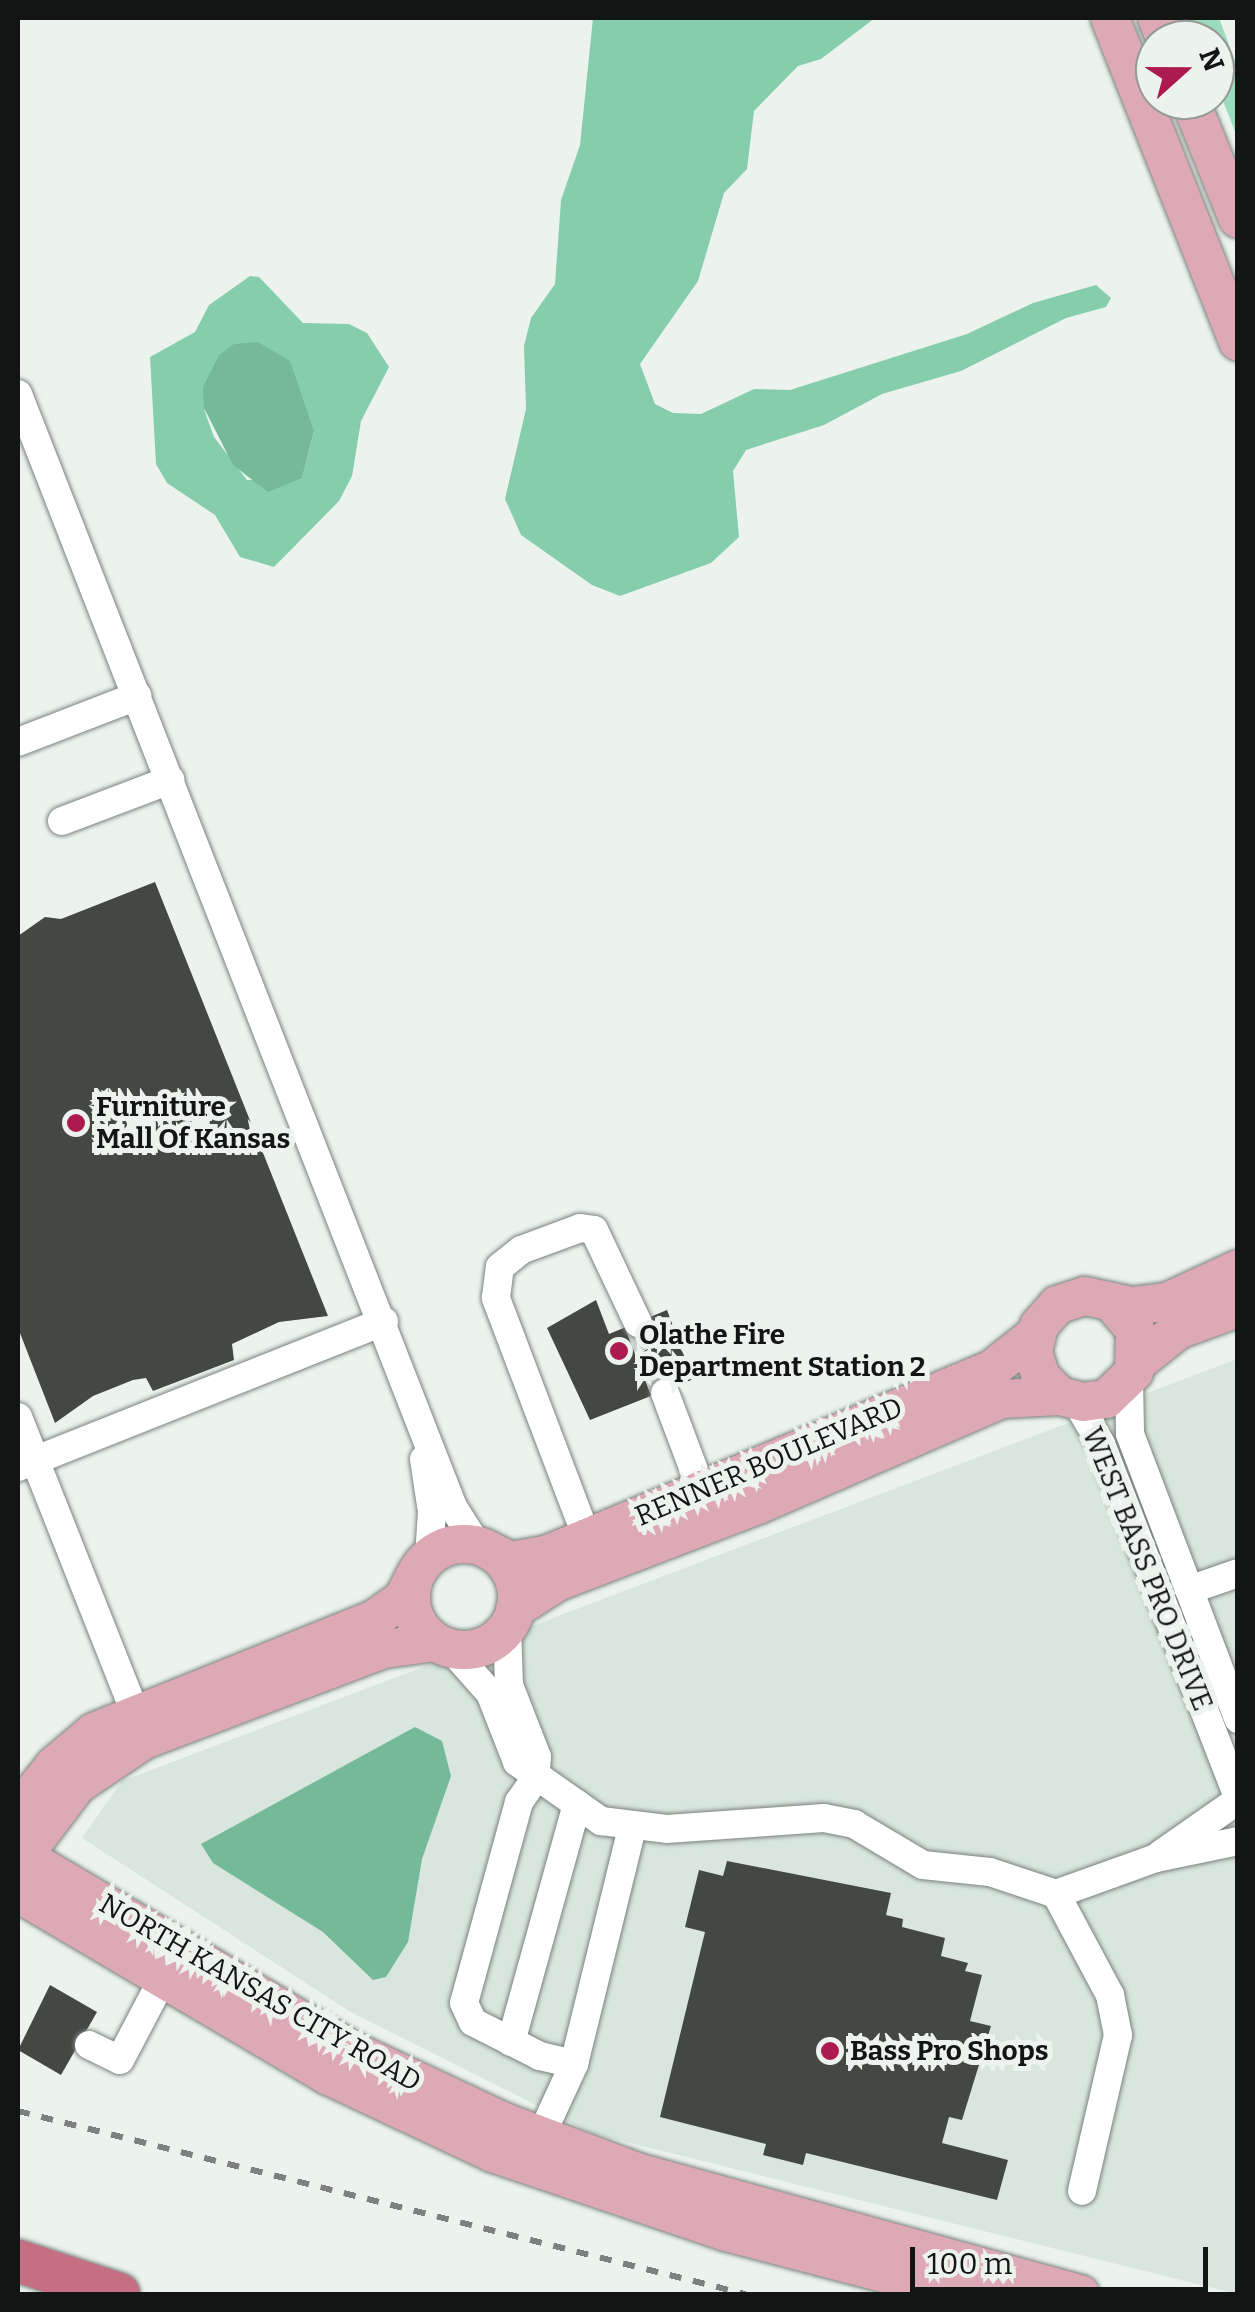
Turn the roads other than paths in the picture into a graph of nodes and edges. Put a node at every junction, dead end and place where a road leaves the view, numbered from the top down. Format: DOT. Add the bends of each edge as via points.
graph roads {
  1 [pos="1110,18"];
  2 [pos="1198,120"];
  3 [pos="1238,220"];
  4 [pos="1232,314"];
  5 [pos="18,394"];
  6 [pos="29,454"];
  7 [pos="137,696"];
  8 [pos="18,742"];
  9 [pos="170,780"];
  10 [pos="62,821"];
  11 [pos="1238,1269"];
  12 [pos="1112,1303"];
  13 [pos="1238,1308"];
  14 [pos="384,1321"];
  15 [pos="638,1323"];
  16 [pos="1036,1334"];
  17 [pos="1133,1372"];
  18 [pos="665,1393"];
  19 [pos="411,1399"];
  20 [pos="1068,1399"];
  21 [pos="18,1418"];
  22 [pos="26,1464"];
  23 [pos="701,1490"];
  24 [pos="587,1538"];
  25 [pos="484,1549"];
  26 [pos="422,1566"];
  27 [pos="1238,1573"];
  28 [pos="1189,1590"];
  29 [pos="511,1618"];
  30 [pos="443,1645"];
  31 [pos="136,1712"];
  32 [pos="1238,1719"];
  33 [pos="535,1779"];
  34 [pos="577,1804"];
  35 [pos="1236,1804"];
  36 [pos="18,1811"];
  37 [pos="632,1828"];
  38 [pos="1238,1841"];
  39 [pos="1156,1858"];
  40 [pos="20,1880"];
  41 [pos="1056,1894"];
  42 [pos="163,1978"];
  43 [pos="512,2042"];
  44 [pos="89,2045"];
  45 [pos="574,2064"];
  46 [pos="534,2151"];
  47 [pos="1082,2191"];
  48 [pos="18,2261"];
  49 [pos="119,2294"];
  50 [pos="964,2294"];
  51 [pos="1082,2294"];
  1 -- 4 [label="main road"];
  2 -- 3 [label="main road"];
  5 -- 6 [label="street"];
  6 -- 7 [label="street"];
  7 -- 8 [label="street"];
  7 -- 9 [label="street"];
  9 -- 10 [label="street"];
  9 -- 14 [label="street"];
  11 -- 12 [label="main road" via="1168,1302"];
  12 -- 16 [label="main road" via="1085,1296 1066,1300"];
  12 -- 17 [label="main road" via="1135,1329"];
  13 -- 17 [label="main road" via="1178,1330"];
  14 -- 19 [label="street"];
  14 -- 22 [label="street"];
  15 -- 24 [label="street" via="594,1230 580,1228 521,1250 500,1268 496,1298"];
  16 -- 20 [label="main road" via="1038,1370"];
  16 -- 23 [label="main road, RENNER BOULEVARD" via="991,1370"];
  17 -- 20 [label="main road" via="1106,1399"];
  17 -- 28 [label="street, WEST BASS PRO DRIVE" via="1130,1434"];
  18 -- 23 [label="street"];
  19 -- 25 [label="street" via="460,1522"];
  19 -- 26 [label="street" via="432,1512"];
  20 -- 29 [label="main road, RENNER BOULEVARD" via="1002,1399 760,1504 557,1582"];
  20 -- 35 [label="street, WEST BASS PRO DRIVE" via="1102,1444"];
  21 -- 22 [label="street"];
  22 -- 31 [label="street"];
  23 -- 24 [label="main road, RENNER BOULEVARD"];
  24 -- 25 [label="main road, RENNER BOULEVARD" via="530,1560"];
  25 -- 26 [label="main road" via="444,1547"];
  25 -- 29 [label="main road" via="513,1577"];
  26 -- 30 [label="main road" via="416,1620"];
  26 -- 31 [label="main road" via="403,1598 373,1620"];
  27 -- 28 [label="street"];
  28 -- 32 [label="street, WEST BASS PRO DRIVE"];
  29 -- 30 [label="main road" via="482,1646"];
  29 -- 33 [label="street" via="510,1685 537,1757"];
  30 -- 33 [label="street" via="480,1678 517,1762"];
  30 -- 40 [label="main road" via="384,1649 144,1740 78,1786"];
  31 -- 36 [label="main road" via="74,1747"];
  33 -- 34 [label="street"];
  33 -- 43 [label="street" via="519,1802 465,1992 473,2022"];
  34 -- 37 [label="street" via="601,1821"];
  34 -- 43 [label="street"];
  35 -- 39 [label="street"];
  37 -- 41 [label="street" via="824,1818 854,1824 923,1865 990,1872"];
  37 -- 45 [label="street"];
  38 -- 39 [label="street"];
  39 -- 41 [label="street"];
  40 -- 42 [label="main road, NORTH KANSAS CITY ROAD"];
  40 -- 46 [label="main road, NORTH KANSAS CITY ROAD"];
  41 -- 47 [label="street" via="1110,1995 1117,2023"];
  42 -- 44 [label="street" via="120,2060"];
  42 -- 46 [label="main road, NORTH KANSAS CITY ROAD" via="364,2093"];
  43 -- 45 [label="street"];
  45 -- 46 [label="street"];
  46 -- 50 [label="main road, NORTH KANSAS CITY ROAD" via="726,2232"];
  46 -- 51 [label="main road, NORTH KANSAS CITY ROAD" via="637,2172"];
  48 -- 49 [label="highway"];
}
